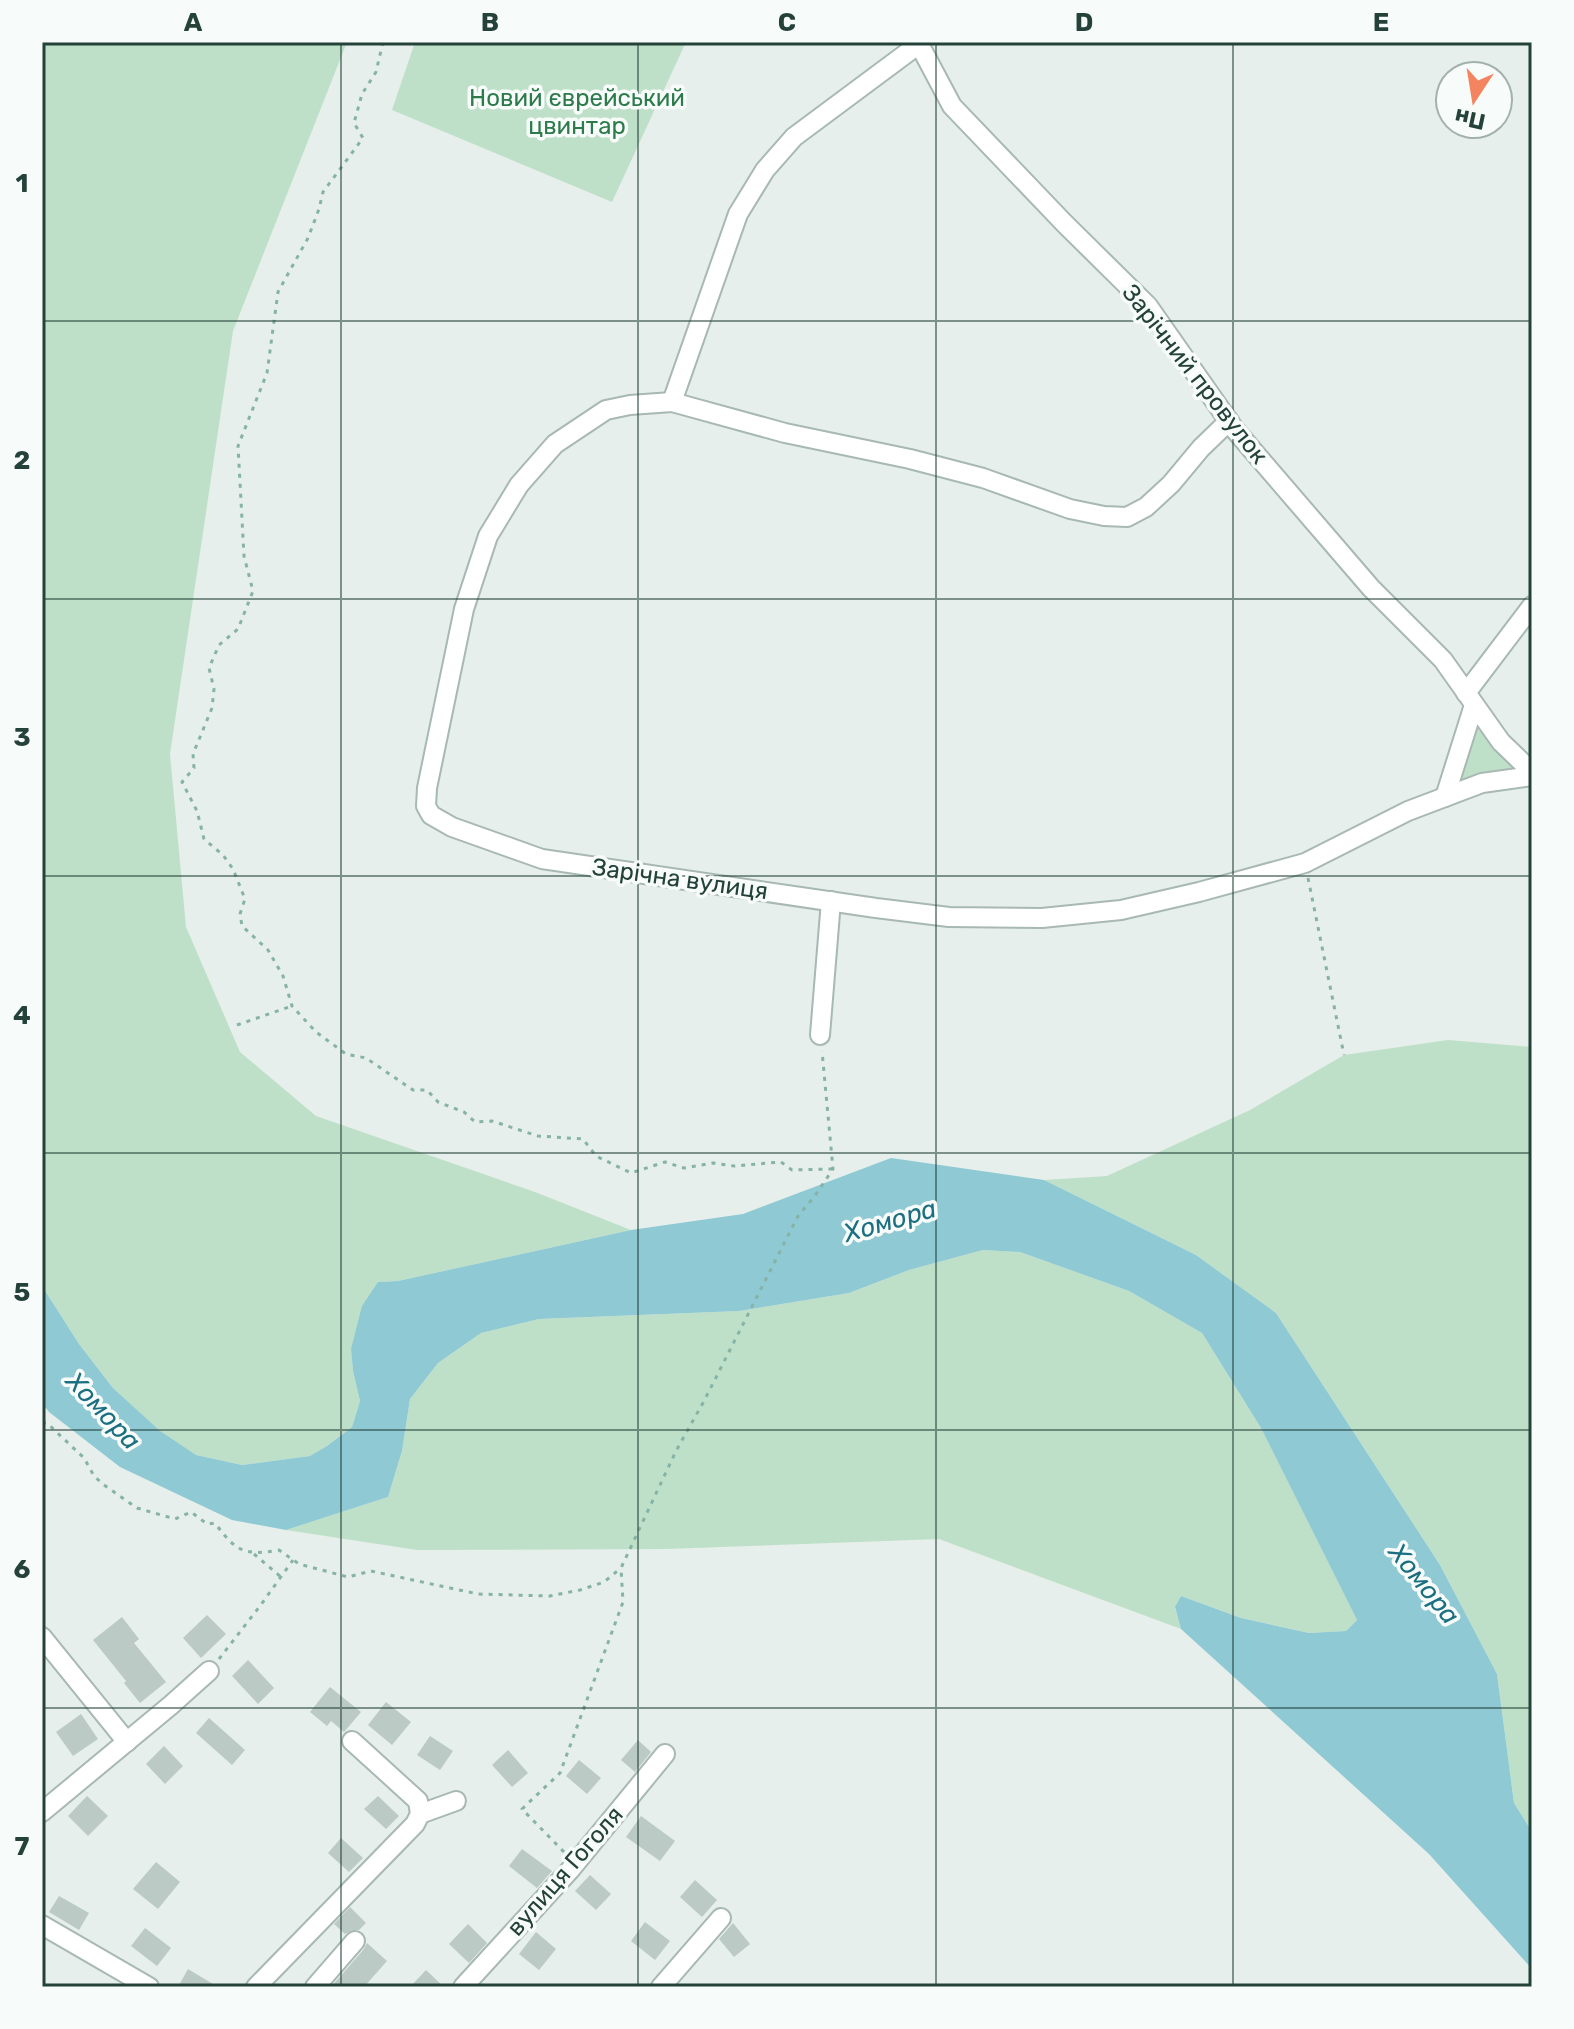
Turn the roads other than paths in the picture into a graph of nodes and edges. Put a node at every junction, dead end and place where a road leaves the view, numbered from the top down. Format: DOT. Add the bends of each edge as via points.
graph roads {
  1 [pos="919,43"];
  2 [pos="672,402"];
  3 [pos="1229,421"];
  4 [pos="1532,606"];
  5 [pos="1470,699"];
  6 [pos="1532,770"];
  7 [pos="1532,776"];
  8 [pos="1445,797"];
  9 [pos="831,901"];
  10 [pos="820,1035"];
  11 [pos="42,1637"];
  12 [pos="209,1671"];
  13 [pos="352,1741"];
  14 [pos="127,1742"];
  15 [pos="665,1754"];
  16 [pos="456,1801"];
  17 [pos="42,1812"];
  18 [pos="420,1814"];
  19 [pos="721,1918"];
  20 [pos="42,1925"];
  21 [pos="355,1941"];
  22 [pos="149,1987"];
  23 [pos="256,1987"];
  24 [pos="315,1987"];
  25 [pos="463,1987"];
  26 [pos="661,1987"];
  1 -- 2 [label="street" via="794,137 765,170 738,214"];
  1 -- 3 [label="street, Зарічний провулок" via="952,106 1148,306"];
  2 -- 3 [label="street, Зарічна вулиця" via="983,478 1070,509 1127,517 1171,484"];
  2 -- 9 [label="street, Зарічна вулиця" via="606,410 555,444 519,485 488,536 464,609 426,806 452,827 542,859"];
  3 -- 5 [label="street, Зарічний провулок" via="1371,588 1443,660"];
  4 -- 5 [label="street"];
  5 -- 6 [label="street, Зарічний провулок" via="1501,742"];
  5 -- 8 [label="street"];
  7 -- 8 [label="street, Зарічна вулиця" via="1482,783"];
  8 -- 9 [label="street, Зарічна вулиця" via="1305,863 1121,910 1042,918 949,917"];
  9 -- 10 [label="street"];
  11 -- 14 [label="street"];
  12 -- 14 [label="street"];
  13 -- 18 [label="street" via="418,1801"];
  14 -- 17 [label="street"];
  15 -- 25 [label="street, вулиця Гоголя" via="570,1870"];
  16 -- 18 [label="street"];
  18 -- 23 [label="street"];
  19 -- 26 [label="street"];
  20 -- 22 [label="street"];
  21 -- 24 [label="street"];
}
